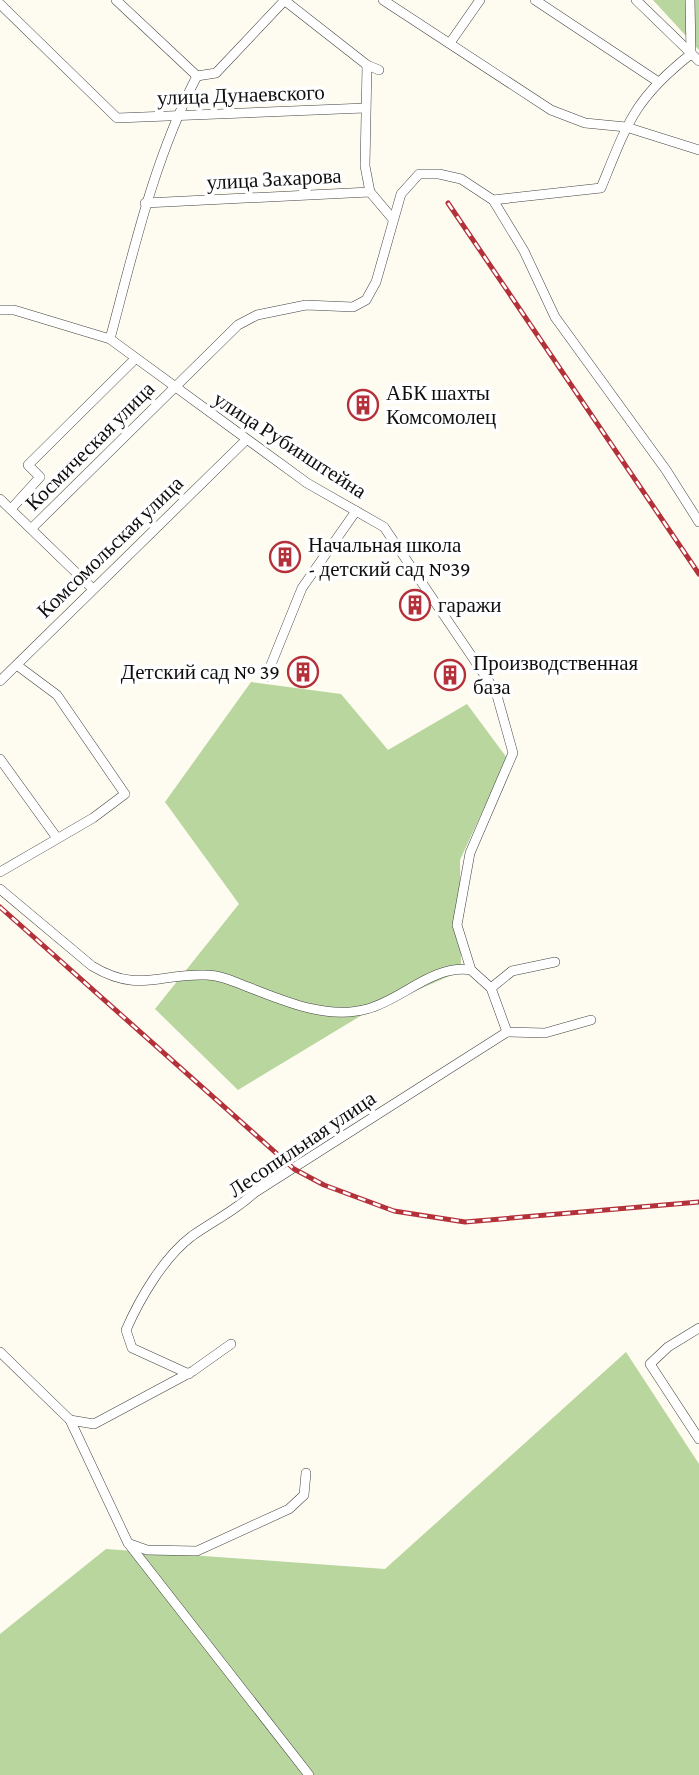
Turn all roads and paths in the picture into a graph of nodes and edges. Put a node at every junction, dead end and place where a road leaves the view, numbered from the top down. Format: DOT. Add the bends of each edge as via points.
graph roads {
  1 [pos="116,0"];
  2 [pos="284,0"];
  3 [pos="383,0"];
  4 [pos="480,0"];
  5 [pos="535,0"];
  6 [pos="636,0"];
  7 [pos="690,0"];
  8 [pos="0,4"];
  9 [pos="450,43"];
  10 [pos="695,57"];
  11 [pos="367,65"];
  12 [pos="379,70"];
  13 [pos="197,76"];
  14 [pos="657,81"];
  15 [pos="365,108"];
  16 [pos="176,116"];
  17 [pos="626,127"];
  18 [pos="699,150"];
  19 [pos="370,192"];
  20 [pos="493,200"];
  21 [pos="145,204"];
  22 [pos="392,218"];
  23 [pos="0,310"];
  24 [pos="110,339"];
  25 [pos="135,359"];
  26 [pos="173,388"];
  27 [pos="246,440"];
  28 [pos="0,500"];
  29 [pos="11,509"];
  30 [pos="356,511"];
  31 [pos="699,522"];
  32 [pos="32,528"];
  33 [pos="92,588"];
  34 [pos="18,666"];
  35 [pos="266,677"];
  36 [pos="0,681"];
  37 [pos="0,759"];
  38 [pos="57,838"];
  39 [pos="0,872"];
  40 [pos="0,889"];
  41 [pos="555,961"];
  42 [pos="471,971"];
  43 [pos="491,988"];
  44 [pos="591,1020"];
  45 [pos="507,1032"];
  46 [pos="699,1328"];
  47 [pos="232,1344"];
  48 [pos="0,1352"];
  49 [pos="189,1374"];
  50 [pos="70,1420"];
  51 [pos="699,1439"];
  52 [pos="306,1473"];
  53 [pos="128,1543"];
  54 [pos="309,1775"];
  1 -- 13 [label="street"];
  2 -- 11 [label="street"];
  2 -- 13 [label="street" via="216,73"];
  3 -- 9 [label="street"];
  4 -- 9 [label="street"];
  5 -- 14 [label="street"];
  6 -- 10 [label="street"];
  7 -- 10 [label="street"];
  8 -- 16 [label="street, улица Дунаевского" via="117,118"];
  9 -- 17 [label="street" via="551,110 585,123"];
  10 -- 14 [label="street"];
  11 -- 12 [label="street"];
  11 -- 15 [label="street"];
  13 -- 16 [label="street"];
  14 -- 17 [label="street"];
  15 -- 16 [label="street, улица Дунаевского"];
  15 -- 19 [label="street"];
  16 -- 21 [label="street"];
  17 -- 18 [label="street"];
  17 -- 20 [label="street" via="601,188"];
  19 -- 21 [label="street, улица Захарова"];
  19 -- 22 [label="street, улица Захарова"];
  20 -- 22 [label="street" via="461,179 419,174 401,194"];
  20 -- 31 [label="street" via="555,317"];
  21 -- 24 [label="street"];
  22 -- 26 [label="street, Космическая улица" via="376,282 366,300 353,307 306,305 257,315 238,325"];
  23 -- 24 [label="street, улица Рубинштейна" via="14,310"];
  24 -- 25 [label="street, улица Рубинштейна"];
  25 -- 26 [label="street, улица Рубинштейна"];
  25 -- 29 [label="street, Космическая улица" via="28,465 40,477"];
  26 -- 27 [label="street, улица Рубинштейна"];
  26 -- 32 [label="street, Космическая улица"];
  27 -- 30 [label="street, улица Рубинштейна"];
  27 -- 33 [label="street, Комсомольская улица"];
  28 -- 29 [label="street"];
  29 -- 32 [label="street"];
  30 -- 35 [label="street" via="302,588"];
  30 -- 42 [label="street, улица Рубинштейна" via="384,527 496,692 513,753 470,853 457,926"];
  32 -- 33 [label="street"];
  33 -- 34 [label="street, Комсомольская улица"];
  34 -- 36 [label="street, Комсомольская улица"];
  34 -- 38 [label="street" via="57,695 125,794"];
  37 -- 38 [label="street"];
  38 -- 39 [label="street"];
  40 -- 42 [label="street" via="92,966 132,982 207,975 333,1013 368,1009 446,971"];
  41 -- 43 [label="street" via="512,971"];
  42 -- 43 [label="street"];
  43 -- 45 [label="street"];
  44 -- 45 [label="street" via="545,1033"];
  45 -- 49 [label="street, Лесопильная улица" via="190,1237 136,1307 126,1329 132,1348"];
  46 -- 51 [label="street" via="650,1364"];
  47 -- 49 [label="street"];
  48 -- 50 [label="street"];
  49 -- 50 [label="street" via="94,1424"];
  50 -- 53 [label="street"];
  52 -- 53 [label="street" via="304,1495 289,1509 197,1551 147,1550"];
  53 -- 54 [label="street"];
}
